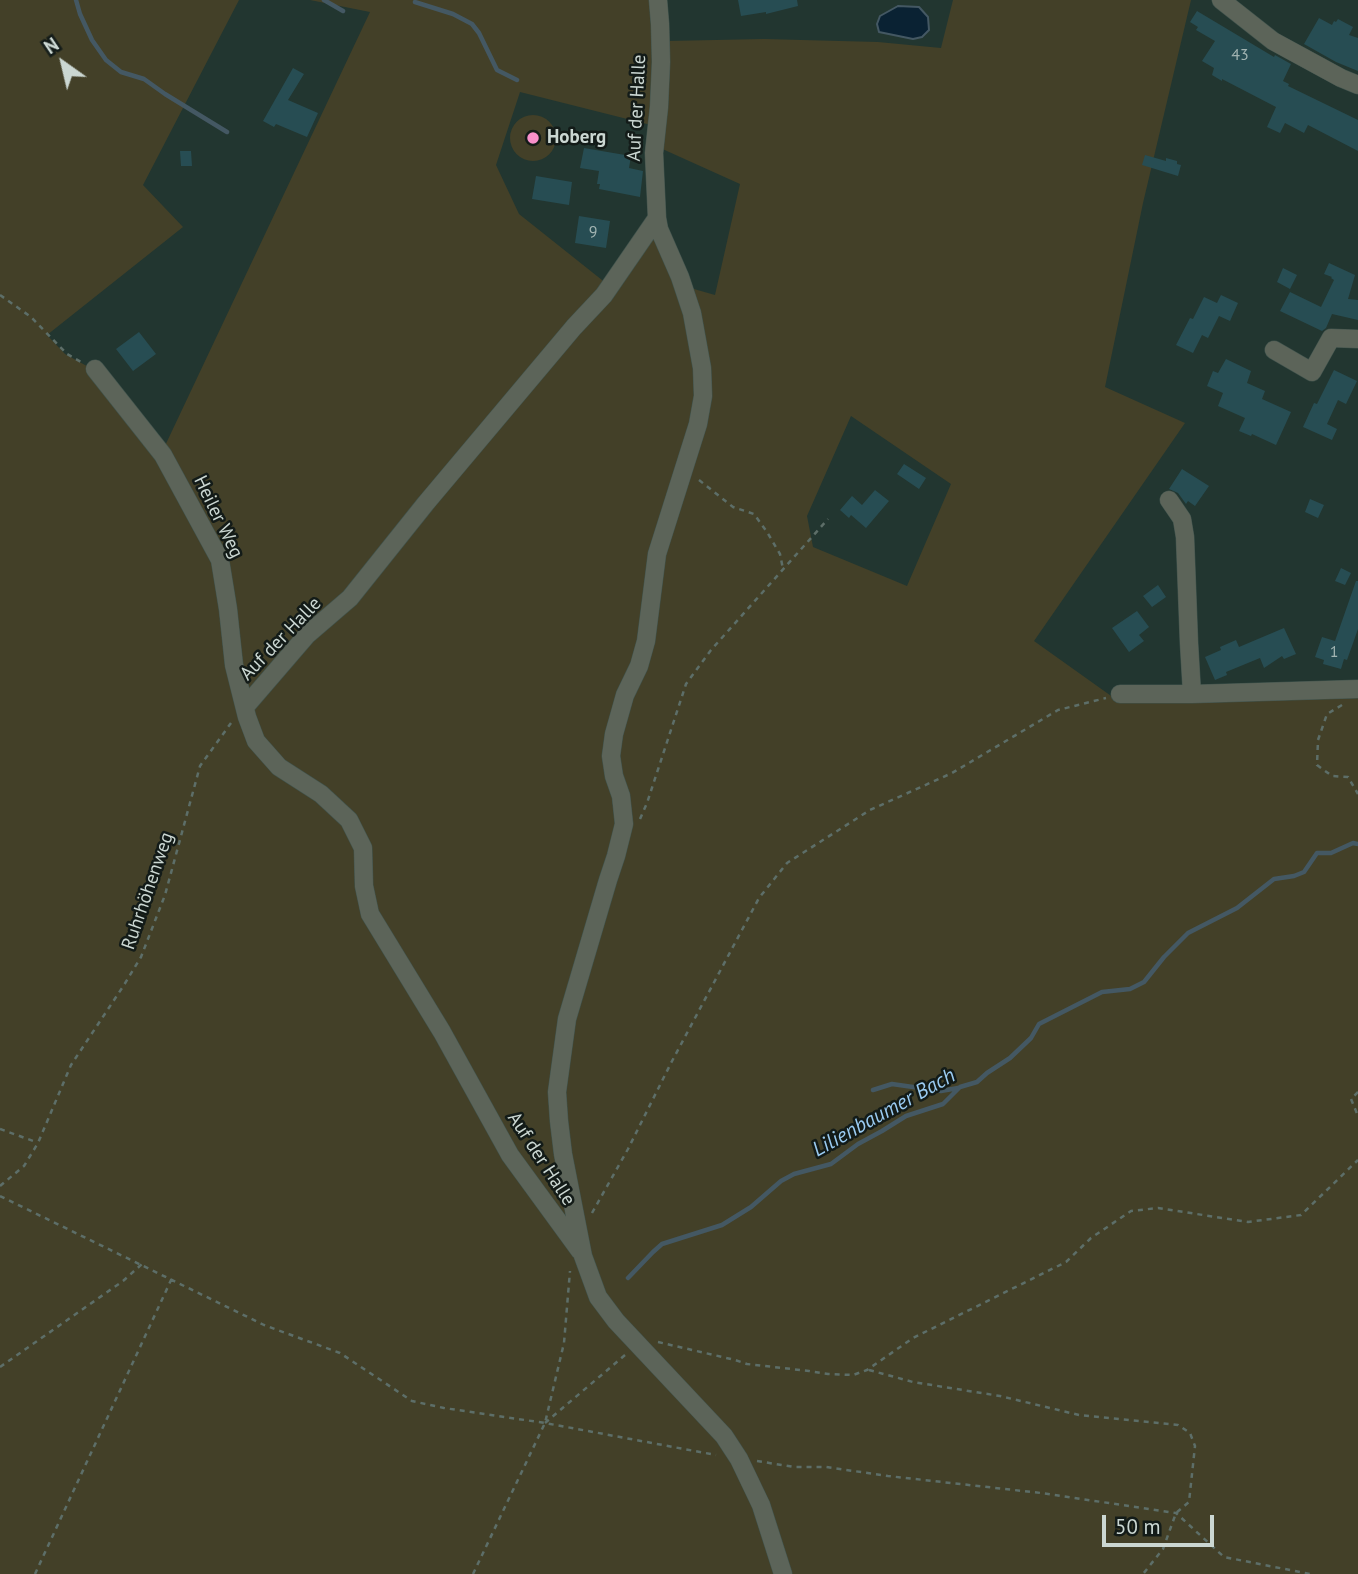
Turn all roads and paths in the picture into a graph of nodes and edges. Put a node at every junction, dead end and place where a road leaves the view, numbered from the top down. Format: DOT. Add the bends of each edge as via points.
graph roads {
  1 [pos="658,0"];
  2 [pos="1221,0"];
  3 [pos="1358,85"];
  4 [pos="657,218"];
  5 [pos="0,296"];
  6 [pos="1358,340"];
  7 [pos="1274,350"];
  8 [pos="95,369"];
  9 [pos="699,480"];
  10 [pos="1169,500"];
  11 [pos="828,519"];
  12 [pos="783,569"];
  13 [pos="1352,689"];
  14 [pos="1120,694"];
  15 [pos="1192,694"];
  16 [pos="245,707"];
  17 [pos="1358,794"];
  18 [pos="636,827"];
  19 [pos="1358,1092"];
  20 [pos="1358,1116"];
  21 [pos="0,1129"];
  22 [pos="38,1143"];
  23 [pos="1358,1160"];
  24 [pos="0,1186"];
  25 [pos="0,1196"];
  26 [pos="592,1213"];
  27 [pos="572,1240"];
  28 [pos="583,1256"];
  29 [pos="142,1264"];
  30 [pos="172,1278"];
  31 [pos="638,1344"];
  32 [pos="0,1367"];
  33 [pos="867,1370"];
  34 [pos="545,1423"];
  35 [pos="739,1459"];
  36 [pos="1176,1513"];
  37 [pos="35,1574"];
  38 [pos="472,1574"];
  39 [pos="783,1574"];
  40 [pos="1143,1574"];
  41 [pos="1310,1574"];
  1 -- 4 [label="street, Auf der Halle"];
  2 -- 3 [label="street" via="1273,41"];
  4 -- 16 [label="street, Auf der Halle" via="604,295 350,598 307,635"];
  4 -- 28 [label="street, Auf der Halle" via="692,313 703,396 657,554 646,641 614,734 611,756 624,824 568,1019 557,1092 563,1154"];
  5 -- 8 [label="path" via="31,317 67,354"];
  6 -- 7 [label="street" via="1332,338 1312,372"];
  8 -- 16 [label="street, Heiler Weg" via="163,455 220,560 234,665"];
  9 -- 12 [label="path" via="733,507 754,514 780,554"];
  10 -- 15 [label="street" via="1182,519 1185,537"];
  11 -- 12 [label="path"];
  12 -- 18 [label="path" via="685,684"];
  13 -- 15 [label="street"];
  13 -- 17 [label="path" via="1340,707 1328,714 1318,740 1317,765 1332,776 1348,776"];
  14 -- 15 [label="street"];
  14 -- 26 [label="path" via="1058,710 952,773 870,810 787,863 759,898"];
  16 -- 22 [label="path, Ruhrhöhenweg" via="200,766 150,937 71,1065"];
  16 -- 27 [label="street, Auf der Halle" via="256,741 279,767 321,794 349,820 363,848 370,914 510,1155"];
  19 -- 20 [label="path" via="1351,1099"];
  21 -- 22 [label="path"];
  22 -- 24 [label="path, Ruhrhöhenweg" via="24,1166"];
  23 -- 33 [label="path" via="1301,1215 1248,1222 1158,1208 1131,1211 1091,1237 1066,1262 913,1338"];
  25 -- 29 [label="path"];
  27 -- 28 [label="street, Auf der Halle"];
  27 -- 34 [label="path" via="564,1343"];
  28 -- 31 [label="street, Auf der Halle" via="598,1297"];
  29 -- 30 [label="path"];
  29 -- 32 [label="path"];
  30 -- 34 [label="path" via="264,1325 340,1353 412,1401"];
  30 -- 37 [label="path"];
  31 -- 33 [label="path" via="662,1342 747,1364 828,1374 853,1375"];
  31 -- 34 [label="path"];
  31 -- 35 [label="street, Auf der Halle" via="724,1436"];
  33 -- 36 [label="path" via="1079,1415 1178,1425 1190,1433 1195,1446 1189,1502"];
  34 -- 35 [label="path"];
  34 -- 38 [label="path"];
  35 -- 36 [label="path"];
  35 -- 39 [label="street, Auf der Halle" via="761,1504"];
  36 -- 40 [label="path" via="1163,1549"];
  36 -- 41 [label="path" via="1224,1557"];
}
